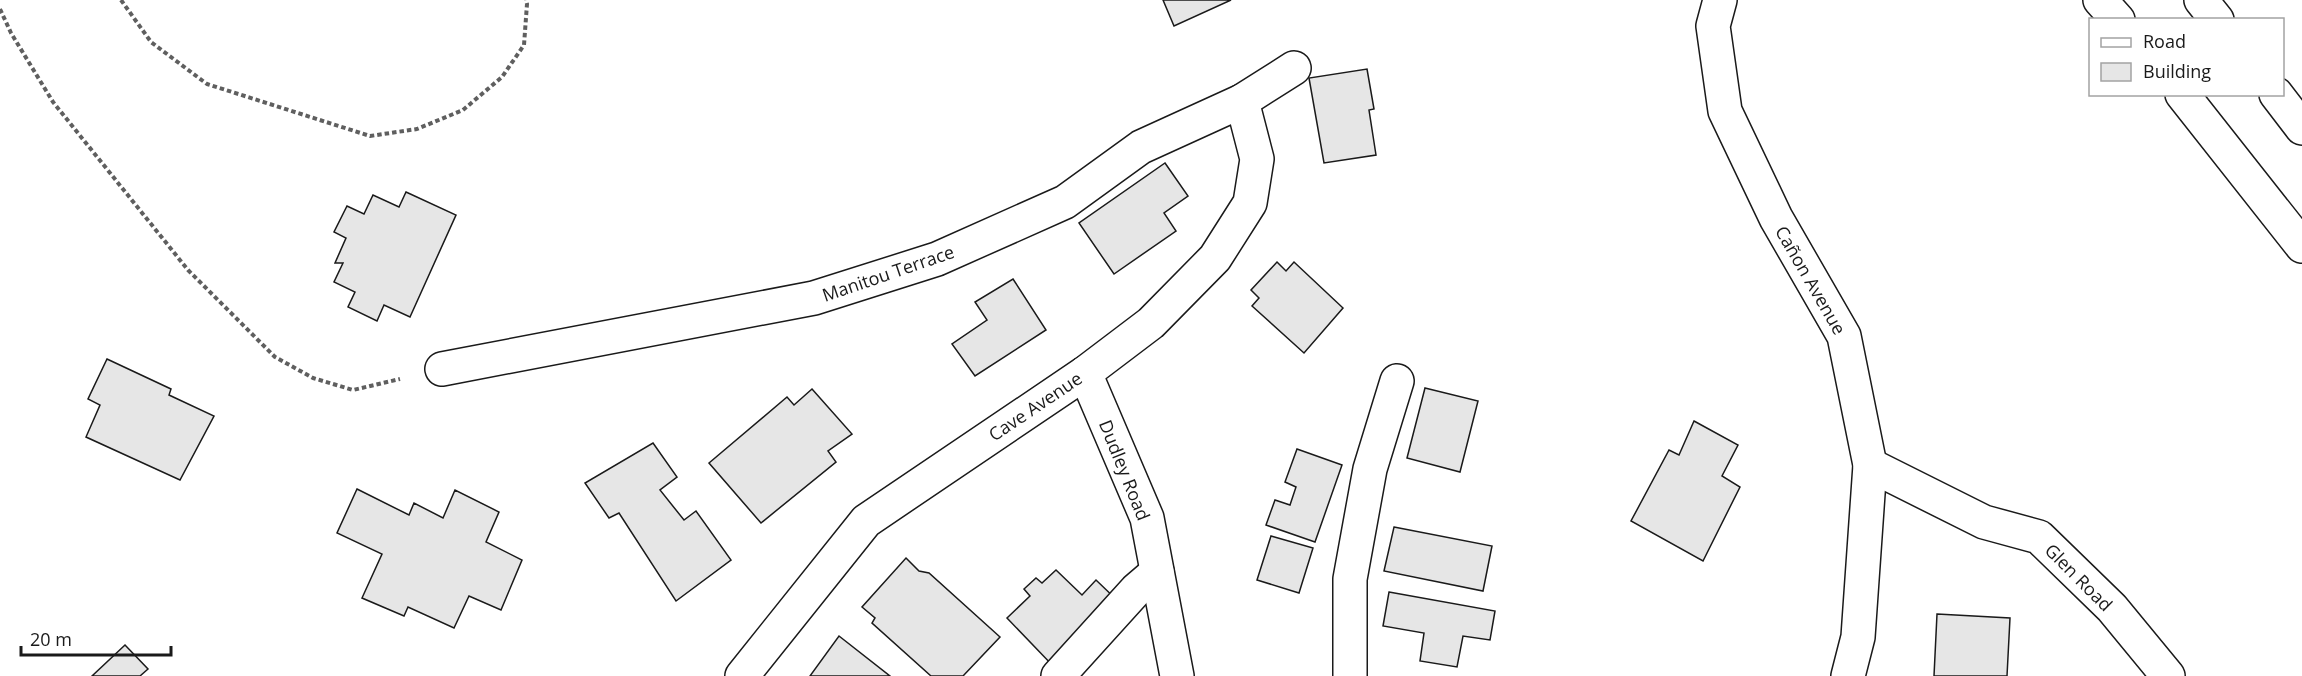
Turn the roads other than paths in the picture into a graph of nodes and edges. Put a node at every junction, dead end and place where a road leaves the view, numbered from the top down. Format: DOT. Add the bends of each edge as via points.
graph roads {
  1 [pos="1720,0"];
  2 [pos="2100,0"];
  3 [pos="2116,18"];
  4 [pos="1294,68"];
  5 [pos="2184,96"];
  6 [pos="2278,96"];
  7 [pos="1242,101"];
  8 [pos="2302,128"];
  9 [pos="2302,246"];
  10 [pos="442,369"];
  11 [pos="1085,372"];
  12 [pos="1397,381"];
  13 [pos="1870,465"];
  14 [pos="1157,572"];
  15 [pos="742,676"];
  16 [pos="1058,676"];
  17 [pos="1178,676"];
  18 [pos="1350,676"];
  19 [pos="1848,676"];
  20 [pos="2168,676"];
  1 -- 13 [label="main road, Cañon Avenue" via="1713,26 1725,111 1776,218 1844,336"];
  2 -- 3 [label="main road"];
  4 -- 7 [label="main road, Manitou Terrace"];
  5 -- 9 [label="main road"];
  6 -- 8 [label="main road"];
  7 -- 10 [label="main road, Manitou Terrace" via="1141,147 1065,202 937,258 814,298"];
  7 -- 11 [label="main road, Cave Avenue" via="1257,159 1250,203 1215,258 1151,323"];
  11 -- 14 [label="main road, Dudley Road" via="1147,518"];
  11 -- 15 [label="main road, Cave Avenue" via="866,521"];
  12 -- 18 [label="main road" via="1370,469 1350,579"];
  13 -- 19 [label="main road, Cañon Avenue" via="1858,637"];
  13 -- 20 [label="main road, Glen Road" via="1984,522 2039,537 2112,608"];
  14 -- 16 [label="main road"];
  14 -- 17 [label="main road, Dudley Road"];
}
